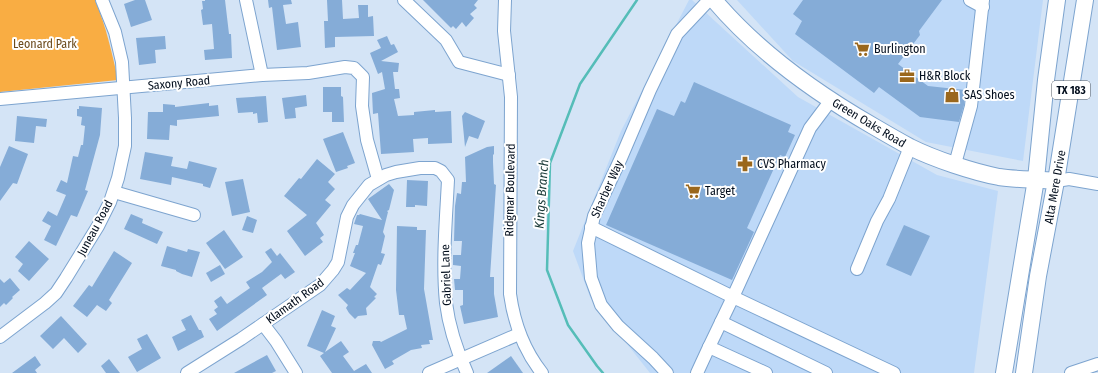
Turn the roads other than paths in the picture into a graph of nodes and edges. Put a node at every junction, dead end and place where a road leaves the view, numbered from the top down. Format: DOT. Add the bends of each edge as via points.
graph roads {
  1 [pos="102,0"];
  2 [pos="246,0"];
  3 [pos="404,0"];
  4 [pos="505,0"];
  5 [pos="710,0"];
  6 [pos="714,0"];
  7 [pos="970,0"];
  8 [pos="1057,0"];
  9 [pos="1085,0"];
  10 [pos="983,4"];
  11 [pos="262,75"];
  12 [pos="509,75"];
  13 [pos="123,88"];
  14 [pos="0,99"];
  15 [pos="831,100"];
  16 [pos="910,147"];
  17 [pos="955,164"];
  18 [pos="445,174"];
  19 [pos="378,179"];
  20 [pos="1036,179"];
  21 [pos="1056,181"];
  22 [pos="1098,184"];
  23 [pos="114,192"];
  24 [pos="194,215"];
  25 [pos="591,228"];
  26 [pos="857,269"];
  27 [pos="732,297"];
  28 [pos="721,322"];
  29 [pos="263,324"];
  30 [pos="519,334"];
  31 [pos="0,337"];
  32 [pos="709,347"];
  33 [pos="461,359"];
  34 [pos="1098,364"];
  35 [pos="822,372"];
  36 [pos="187,373"];
  37 [pos="296,373"];
  38 [pos="429,373"];
  39 [pos="467,373"];
  40 [pos="542,373"];
  41 [pos="668,373"];
  42 [pos="697,373"];
  43 [pos="766,373"];
  44 [pos="894,373"];
  45 [pos="1004,373"];
  46 [pos="1024,373"];
  47 [pos="1071,373"];
  1 -- 13 [label="street, Juneau Road" via="115,32 122,62"];
  2 -- 11 [label="street"];
  3 -- 12 [label="street" via="446,40 458,62"];
  4 -- 12 [label="street, Ridgmar Boulevard" via="504,31"];
  5 -- 25 [label="street, Sharber Way" via="676,34 594,216"];
  6 -- 15 [label="main road, Green Oaks Road" via="766,52"];
  7 -- 10 [label="street"];
  8 -- 20 [label="main road, Alta Mere Drive / TX 183"];
  9 -- 21 [label="main road, Alta Mere Drive / TX 183"];
  10 -- 17 [label="street" via="971,106"];
  11 -- 13 [label="street, Saxony Road"];
  11 -- 19 [label="street, Saxony Road" via="308,73 345,67 358,71 363,77 362,106 367,140"];
  12 -- 30 [label="street, Ridgmar Boulevard" via="510,294"];
  13 -- 14 [label="street, Saxony Road"];
  13 -- 23 [label="street, Juneau Road" via="125,146"];
  15 -- 16 [label="main road, Green Oaks Road"];
  15 -- 27 [label="street" via="810,128"];
  16 -- 17 [label="main road, Green Oaks Road"];
  16 -- 26 [label="street"];
  17 -- 20 [label="main road, Green Oaks Road" via="1000,177"];
  18 -- 19 [label="street, Klamath Road" via="435,168 420,168 396,172"];
  18 -- 33 [label="street, Gabriel Lane" via="448,180 444,272 446,304"];
  19 -- 29 [label="street, Klamath Road" via="359,196 347,217 338,262 333,270 320,285"];
  20 -- 21 [label="main road, Green Oaks Road"];
  20 -- 45 [label="main road, Alta Mere Drive / TX 183"];
  21 -- 22 [label="street" via="1069,179"];
  21 -- 46 [label="main road, Alta Mere Drive / TX 183" via="1038,276"];
  23 -- 24 [label="street"];
  23 -- 31 [label="street, Juneau Road" via="98,226 56,293"];
  25 -- 27 [label="street"];
  25 -- 41 [label="street, Sharber Way" via="588,243 591,278 600,305 618,326"];
  27 -- 28 [label="street"];
  27 -- 44 [label="street"];
  28 -- 32 [label="street"];
  28 -- 35 [label="street"];
  29 -- 36 [label="street, Klamath Road" via="242,340"];
  29 -- 37 [label="street"];
  30 -- 33 [label="street"];
  30 -- 40 [label="street, Ridgmar Boulevard" via="528,354"];
  32 -- 42 [label="street"];
  32 -- 43 [label="street"];
  33 -- 38 [label="street"];
  33 -- 39 [label="street, Gabriel Lane"];
  34 -- 47 [label="street"];
}
